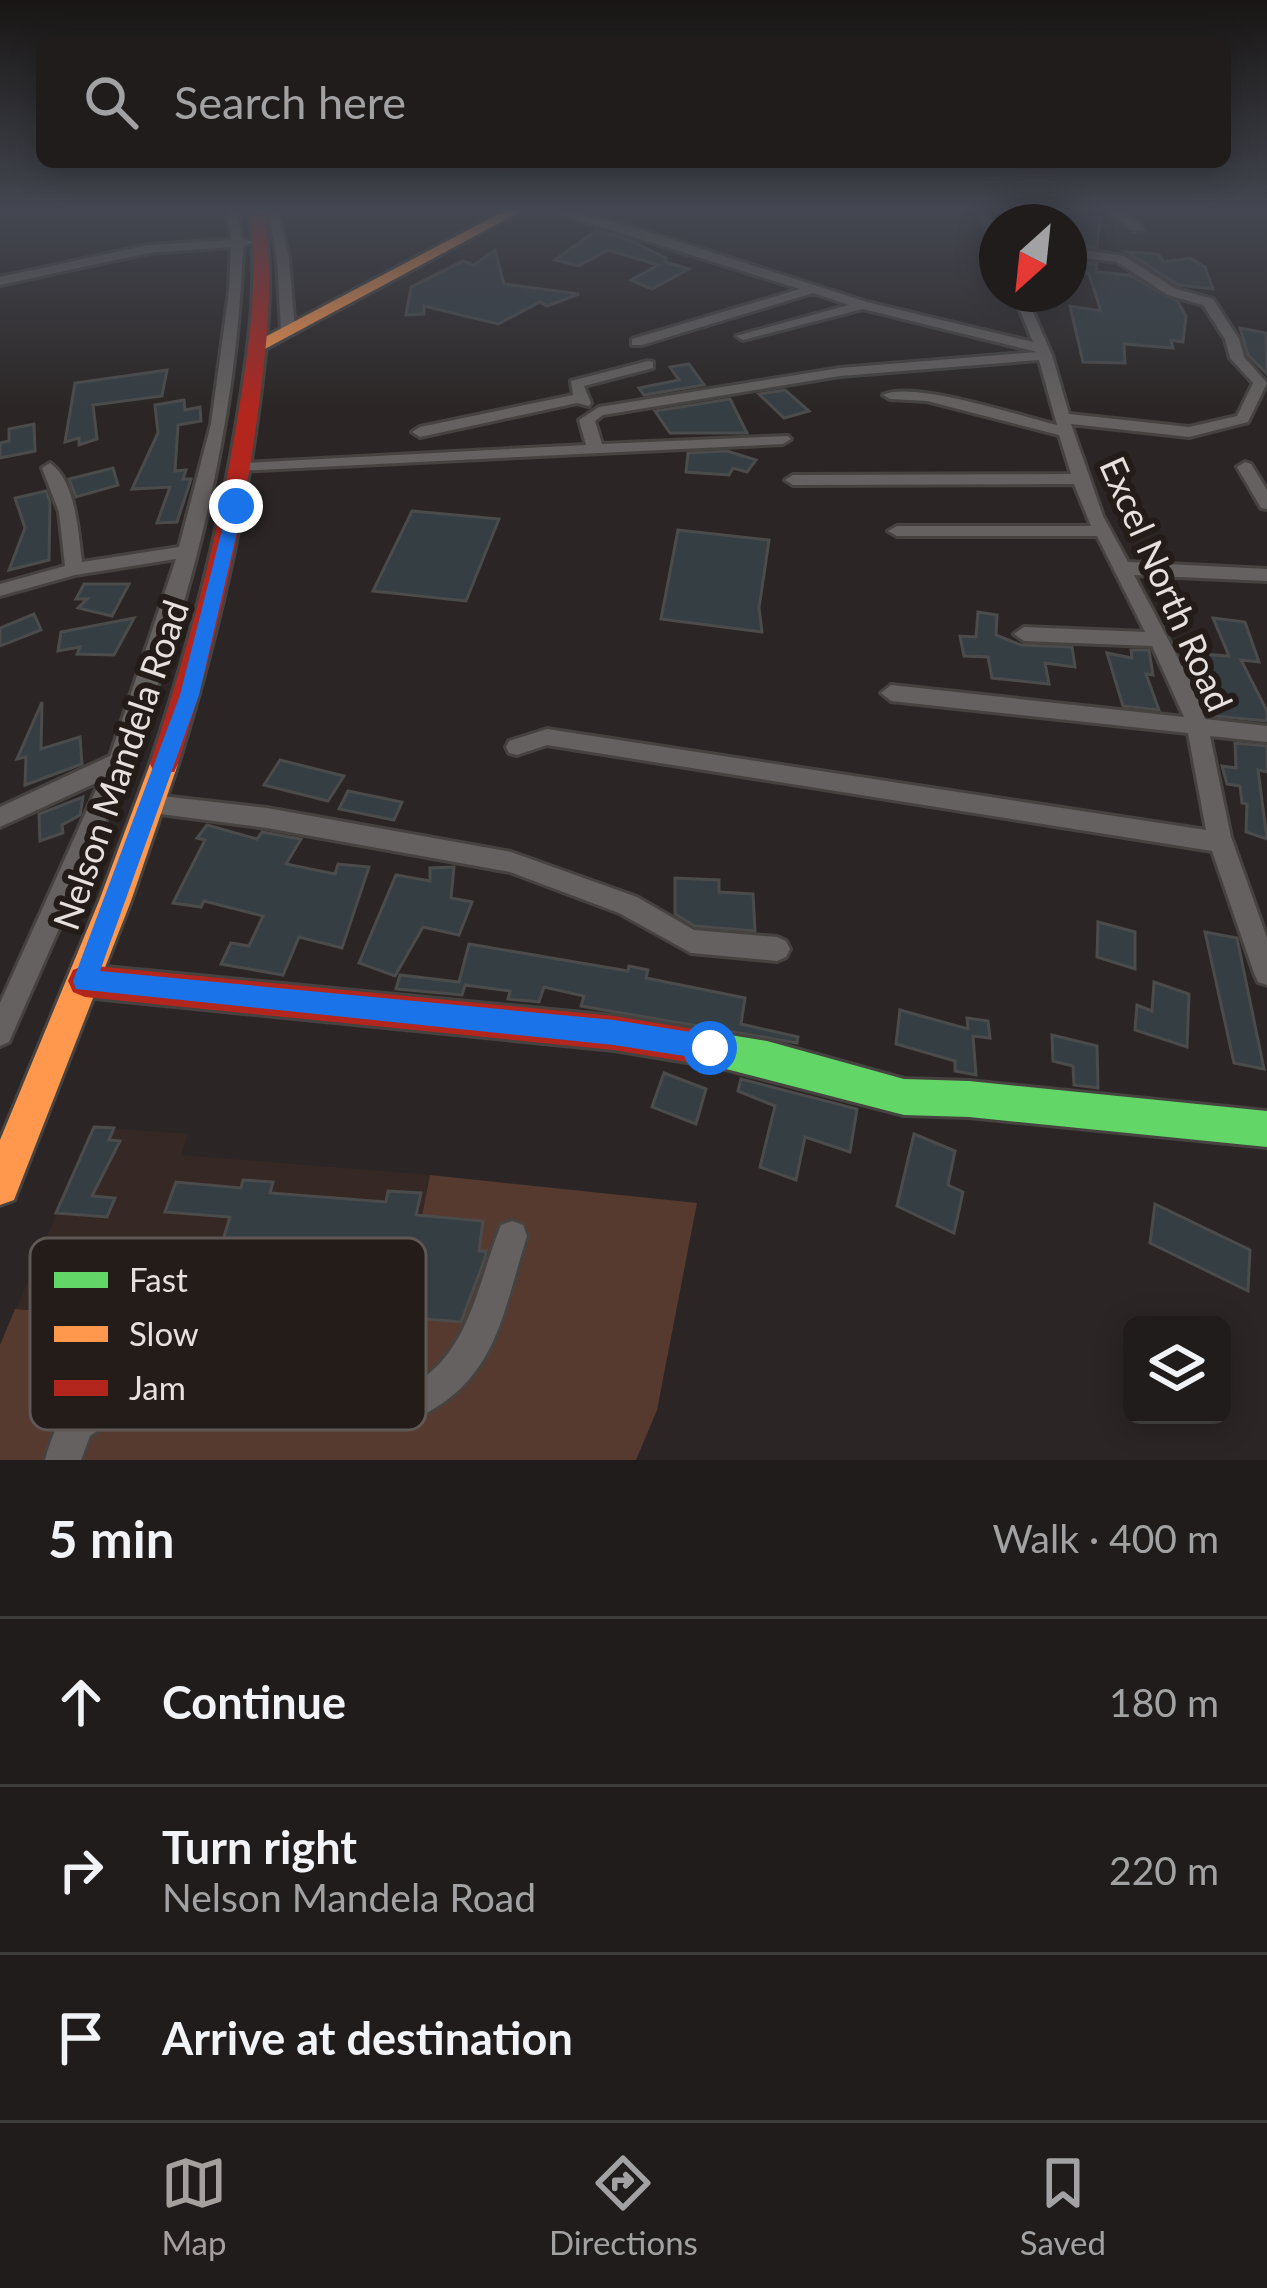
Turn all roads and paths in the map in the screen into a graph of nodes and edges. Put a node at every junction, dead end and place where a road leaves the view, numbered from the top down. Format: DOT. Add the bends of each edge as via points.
graph roads {
  1 [pos="244,277"];
  2 [pos="252,277"];
  3 [pos="284,277"];
  4 [pos="388,277"];
  5 [pos="776,277"];
  6 [pos="1149,277"];
  7 [pos="812,289"];
  8 [pos="863,305"];
  9 [pos="1027,312"];
  10 [pos="288,330"];
  11 [pos="742,336"];
  12 [pos="637,342"];
  13 [pos="257,346"];
  14 [pos="1044,351"];
  15 [pos="648,364"];
  16 [pos="890,394"];
  17 [pos="581,398"];
  18 [pos="590,413"];
  19 [pos="1064,425"];
  20 [pos="420,432"];
  21 [pos="783,439"];
  22 [pos="595,448"];
  23 [pos="1245,467"];
  24 [pos="243,468"];
  25 [pos="50,469"];
  26 [pos="1080,479"];
  27 [pos="793,480"];
  28 [pos="1267,504"];
  29 [pos="897,531"];
  30 [pos="1102,531"];
  31 [pos="185,552"];
  32 [pos="1121,568"];
  33 [pos="74,569"];
  34 [pos="1267,575"];
  35 [pos="0,590"];
  36 [pos="1024,634"];
  37 [pos="1158,639"];
  38 [pos="891,693"];
  39 [pos="1197,725"];
  40 [pos="1267,734"];
  41 [pos="517,748"];
  42 [pos="119,762"];
  43 [pos="153,804"];
  44 [pos="0,817"];
  45 [pos="1220,842"];
  46 [pos="1258,926"];
  47 [pos="777,949"];
  48 [pos="1267,973"];
  49 [pos="85,981"];
  50 [pos="0,1034"];
  51 [pos="1267,1129"];
  52 [pos="0,1186"];
  53 [pos="512,1236"];
  54 [pos="426,1400"];
  55 [pos="73,1430"];
  56 [pos="62,1460"];
  1 -- 31 [label="street" via="219,424"];
  2 -- 13 [label="main road, Nelson Mandela Road"];
  3 -- 10 [label="street"];
  4 -- 10 [label="main road"];
  5 -- 7 [label="street"];
  6 -- 19 [label="street" via="1208,302 1260,382 1243,419 1201,431"];
  7 -- 8 [label="street"];
  7 -- 12 [label="street"];
  8 -- 11 [label="street"];
  8 -- 14 [label="street"];
  9 -- 14 [label="street, Excel North Road"];
  10 -- 13 [label="main road"];
  13 -- 24 [label="main road, Nelson Mandela Road"];
  14 -- 18 [label="street" via="840,372"];
  14 -- 19 [label="street, Excel North Road"];
  15 -- 17 [label="street" via="580,382 574,386"];
  16 -- 19 [label="street"];
  17 -- 18 [label="street"];
  17 -- 20 [label="street"];
  18 -- 22 [label="street"];
  19 -- 26 [label="street, Excel North Road"];
  21 -- 22 [label="street"];
  22 -- 24 [label="street"];
  23 -- 28 [label="street"];
  24 -- 43 [label="main road, Nelson Mandela Road" via="206,637"];
  25 -- 33 [label="street" via="67,512"];
  26 -- 27 [label="street"];
  26 -- 30 [label="street, Excel North Road"];
  29 -- 30 [label="street"];
  30 -- 32 [label="street, Excel North Road"];
  31 -- 33 [label="street"];
  31 -- 42 [label="street"];
  32 -- 34 [label="street"];
  32 -- 37 [label="street, Excel North Road"];
  33 -- 35 [label="street"];
  36 -- 37 [label="street"];
  37 -- 39 [label="street, Excel North Road"];
  38 -- 39 [label="street"];
  39 -- 40 [label="street"];
  39 -- 45 [label="street, Excel North Road"];
  41 -- 45 [label="street" via="548,737"];
  42 -- 44 [label="street"];
  42 -- 50 [label="street"];
  43 -- 47 [label="street" via="511,862 628,905 691,941"];
  43 -- 49 [label="main road, Nelson Mandela Road"];
  45 -- 46 [label="street, Excel North Road"];
  46 -- 48 [label="street, Excel North Road"];
  49 -- 51 [label="main road" via="614,1033 767,1059 904,1097"];
  49 -- 52 [label="main road, Nelson Mandela Road"];
  53 -- 54 [label="street" via="457,1377"];
  55 -- 56 [label="street"];
}
